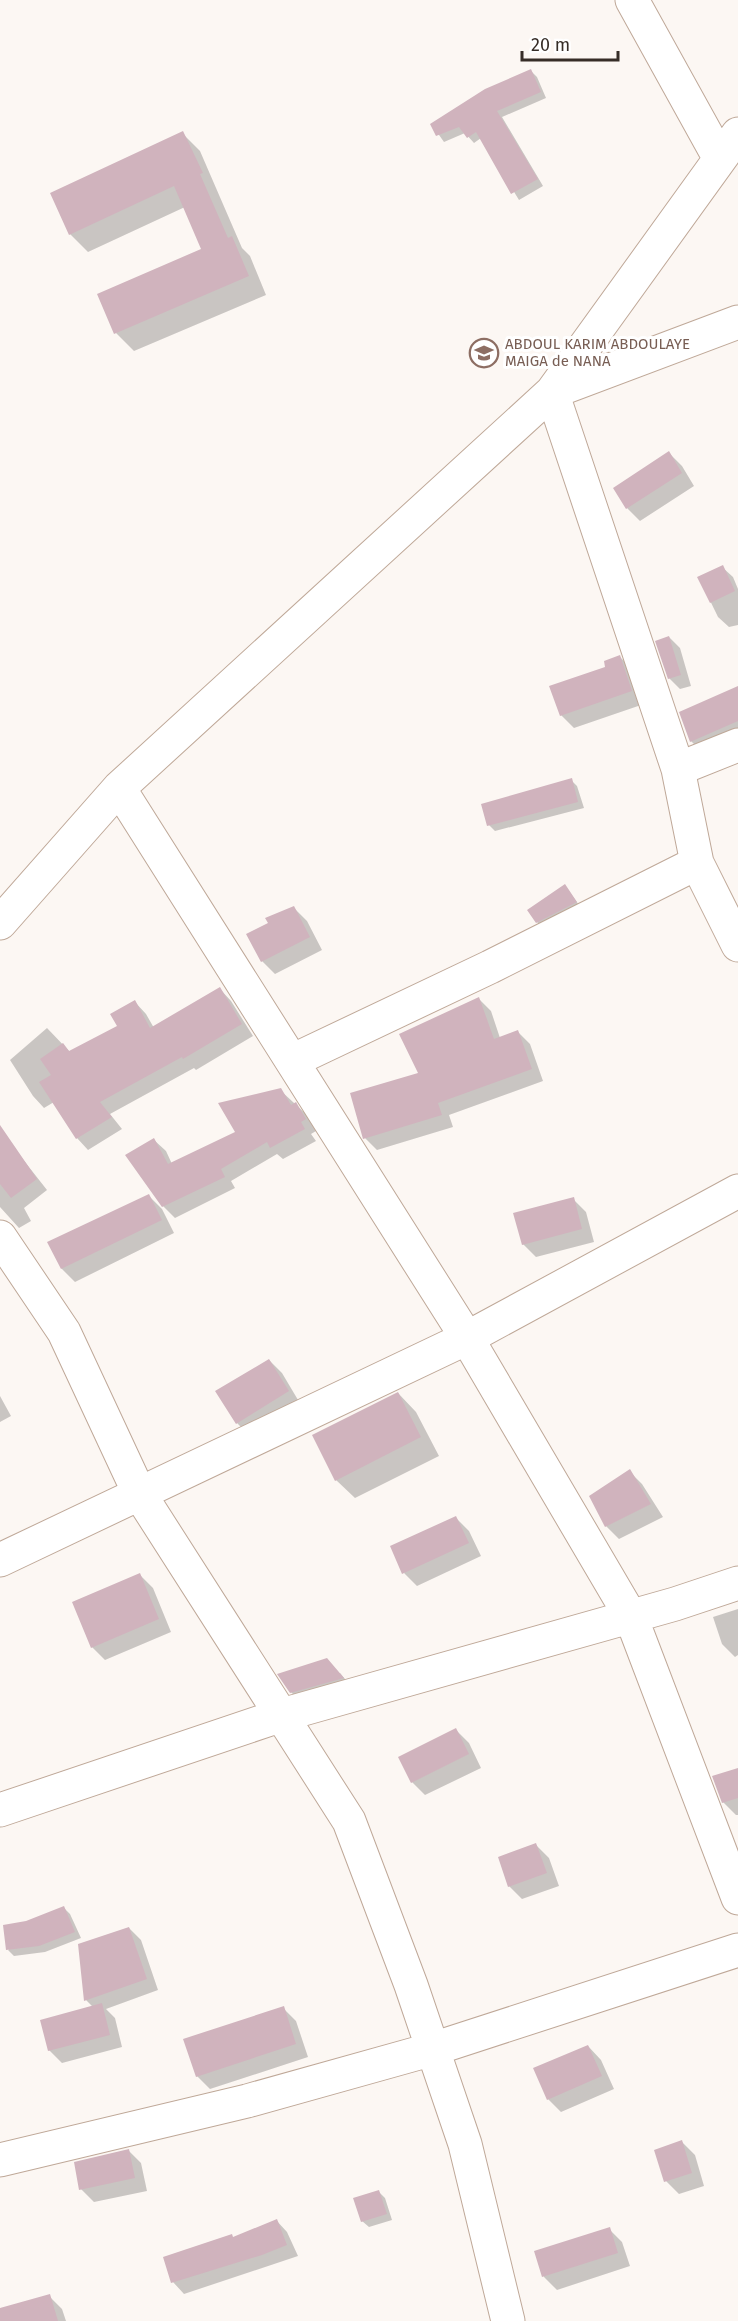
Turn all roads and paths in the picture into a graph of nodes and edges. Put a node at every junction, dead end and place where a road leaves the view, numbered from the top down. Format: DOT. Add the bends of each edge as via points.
graph roads {
  1 [pos="632,0"];
  2 [pos="729,146"];
  3 [pos="738,322"];
  4 [pos="552,392"];
  5 [pos="738,745"];
  6 [pos="678,770"];
  7 [pos="119,788"];
  8 [pos="697,863"];
  9 [pos="0,923"];
  10 [pos="738,945"];
  11 [pos="292,1061"];
  12 [pos="738,1191"];
  13 [pos="0,1237"];
  14 [pos="467,1338"];
  15 [pos="139,1493"];
  16 [pos="0,1560"];
  17 [pos="738,1583"];
  18 [pos="631,1617"];
  19 [pos="282,1715"];
  20 [pos="0,1810"];
  21 [pos="738,1898"];
  22 [pos="738,1950"];
  23 [pos="433,2049"];
  24 [pos="0,2160"];
  25 [pos="508,2321"];
  1 -- 2 [label="street"];
  2 -- 4 [label="street"];
  3 -- 4 [label="street"];
  4 -- 6 [label="street"];
  4 -- 7 [label="street"];
  5 -- 6 [label="street"];
  6 -- 8 [label="street"];
  7 -- 9 [label="street"];
  7 -- 11 [label="street"];
  8 -- 10 [label="street"];
  8 -- 11 [label="street"];
  11 -- 14 [label="street"];
  12 -- 14 [label="street"];
  13 -- 15 [label="street" via="64,1332"];
  14 -- 15 [label="street"];
  14 -- 18 [label="street"];
  15 -- 16 [label="street"];
  15 -- 19 [label="street"];
  17 -- 18 [label="street"];
  18 -- 19 [label="street"];
  18 -- 21 [label="street"];
  19 -- 20 [label="street"];
  19 -- 23 [label="street" via="349,1821"];
  22 -- 23 [label="street"];
  23 -- 24 [label="street" via="247,2101"];
  23 -- 25 [label="street" via="465,2144"];
}
